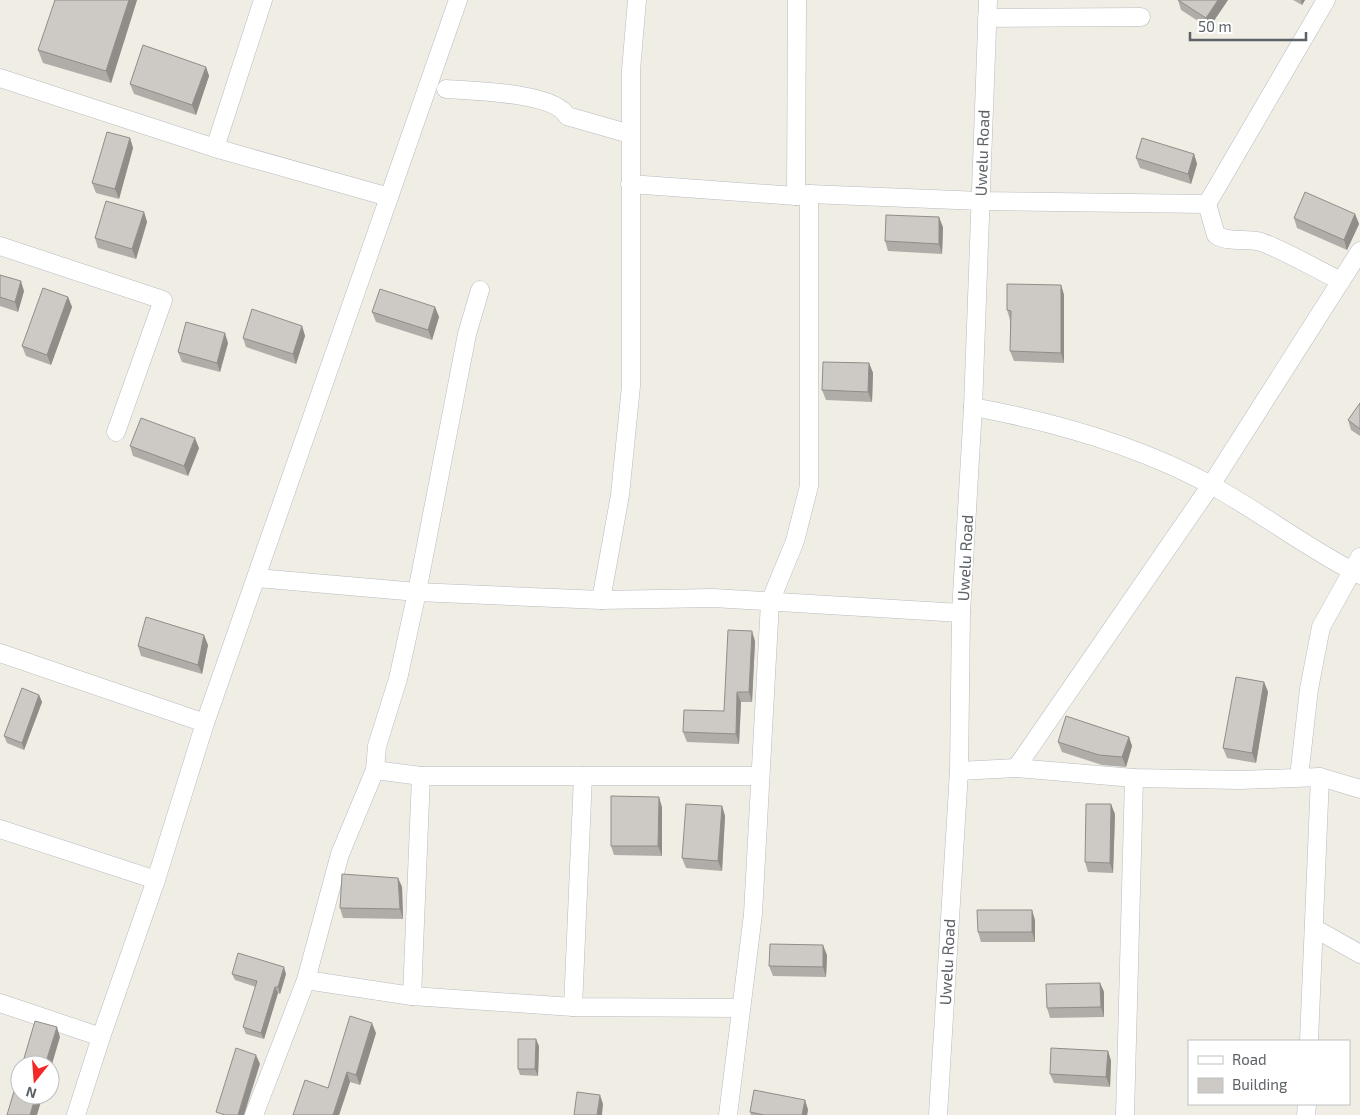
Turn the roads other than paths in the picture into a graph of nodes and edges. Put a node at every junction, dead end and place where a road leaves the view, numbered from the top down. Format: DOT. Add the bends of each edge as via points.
graph roads {
  1 [pos="263,0"];
  2 [pos="458,0"];
  3 [pos="637,0"];
  4 [pos="798,0"];
  5 [pos="988,0"];
  6 [pos="1326,0"];
  7 [pos="987,18"];
  8 [pos="1141,18"];
  9 [pos="0,78"];
  10 [pos="446,88"];
  11 [pos="630,134"];
  12 [pos="214,148"];
  13 [pos="630,184"];
  14 [pos="802,195"];
  15 [pos="389,197"];
  16 [pos="981,200"];
  17 [pos="1207,204"];
  18 [pos="0,246"];
  19 [pos="1360,251"];
  20 [pos="1341,281"];
  21 [pos="480,290"];
  22 [pos="973,407"];
  23 [pos="116,432"];
  24 [pos="1211,485"];
  25 [pos="1357,568"];
  26 [pos="257,578"];
  27 [pos="417,592"];
  28 [pos="601,600"];
  29 [pos="770,602"];
  30 [pos="962,613"];
  31 [pos="0,653"];
  32 [pos="205,723"];
  33 [pos="1016,768"];
  34 [pos="376,770"];
  35 [pos="959,771"];
  36 [pos="421,776"];
  37 [pos="582,776"];
  38 [pos="760,776"];
  39 [pos="1299,776"];
  40 [pos="1320,777"];
  41 [pos="1134,778"];
  42 [pos="1360,789"];
  43 [pos="0,829"];
  44 [pos="156,880"];
  45 [pos="1314,928"];
  46 [pos="1360,954"];
  47 [pos="306,980"];
  48 [pos="412,996"];
  49 [pos="0,1003"];
  50 [pos="573,1007"];
  51 [pos="741,1008"];
  52 [pos="101,1037"];
  53 [pos="1309,1040"];
  54 [pos="76,1115"];
  55 [pos="254,1115"];
  56 [pos="728,1115"];
  57 [pos="938,1115"];
  58 [pos="1125,1115"];
  1 -- 12 [label="street"];
  2 -- 15 [label="street"];
  3 -- 11 [label="street"];
  4 -- 14 [label="street"];
  5 -- 7 [label="street, Uwelu Road"];
  6 -- 17 [label="street"];
  7 -- 8 [label="street"];
  7 -- 16 [label="street, Uwelu Road"];
  9 -- 12 [label="street"];
  10 -- 11 [label="street" via="544,102 563,110 567,116"];
  11 -- 13 [label="street"];
  12 -- 15 [label="street"];
  13 -- 14 [label="street"];
  13 -- 28 [label="street" via="631,386 620,495"];
  14 -- 16 [label="street"];
  14 -- 29 [label="street" via="809,486 795,541"];
  15 -- 26 [label="street"];
  16 -- 17 [label="street"];
  16 -- 22 [label="street, Uwelu Road"];
  17 -- 20 [label="street" via="1216,235 1225,240 1261,242"];
  18 -- 23 [label="street" via="163,300"];
  19 -- 20 [label="street"];
  20 -- 24 [label="street"];
  21 -- 27 [label="street" via="467,334"];
  22 -- 24 [label="street" via="1032,418 1150,455"];
  22 -- 30 [label="street, Uwelu Road"];
  24 -- 25 [label="street"];
  24 -- 33 [label="street"];
  25 -- 39 [label="street" via="1321,627 1309,690"];
  26 -- 27 [label="street"];
  26 -- 32 [label="street"];
  27 -- 28 [label="street"];
  27 -- 34 [label="street" via="398,679 378,746"];
  28 -- 29 [label="street" via="713,598"];
  29 -- 30 [label="street"];
  29 -- 38 [label="street"];
  30 -- 35 [label="street, Uwelu Road"];
  31 -- 32 [label="street"];
  32 -- 44 [label="street"];
  33 -- 35 [label="street"];
  33 -- 41 [label="street"];
  34 -- 36 [label="street"];
  34 -- 47 [label="street" via="340,854"];
  35 -- 57 [label="street, Uwelu Road"];
  36 -- 37 [label="street"];
  36 -- 48 [label="street"];
  37 -- 38 [label="street"];
  37 -- 50 [label="street"];
  38 -- 51 [label="street" via="753,914"];
  39 -- 40 [label="street"];
  39 -- 41 [label="street" via="1240,780"];
  40 -- 42 [label="street"];
  40 -- 45 [label="street"];
  41 -- 58 [label="street"];
  43 -- 44 [label="street"];
  44 -- 52 [label="street"];
  45 -- 46 [label="street"];
  45 -- 53 [label="street"];
  47 -- 48 [label="street"];
  47 -- 55 [label="street"];
  48 -- 50 [label="street"];
  49 -- 52 [label="street"];
  50 -- 51 [label="street"];
  51 -- 56 [label="street"];
  52 -- 54 [label="street"];
}
